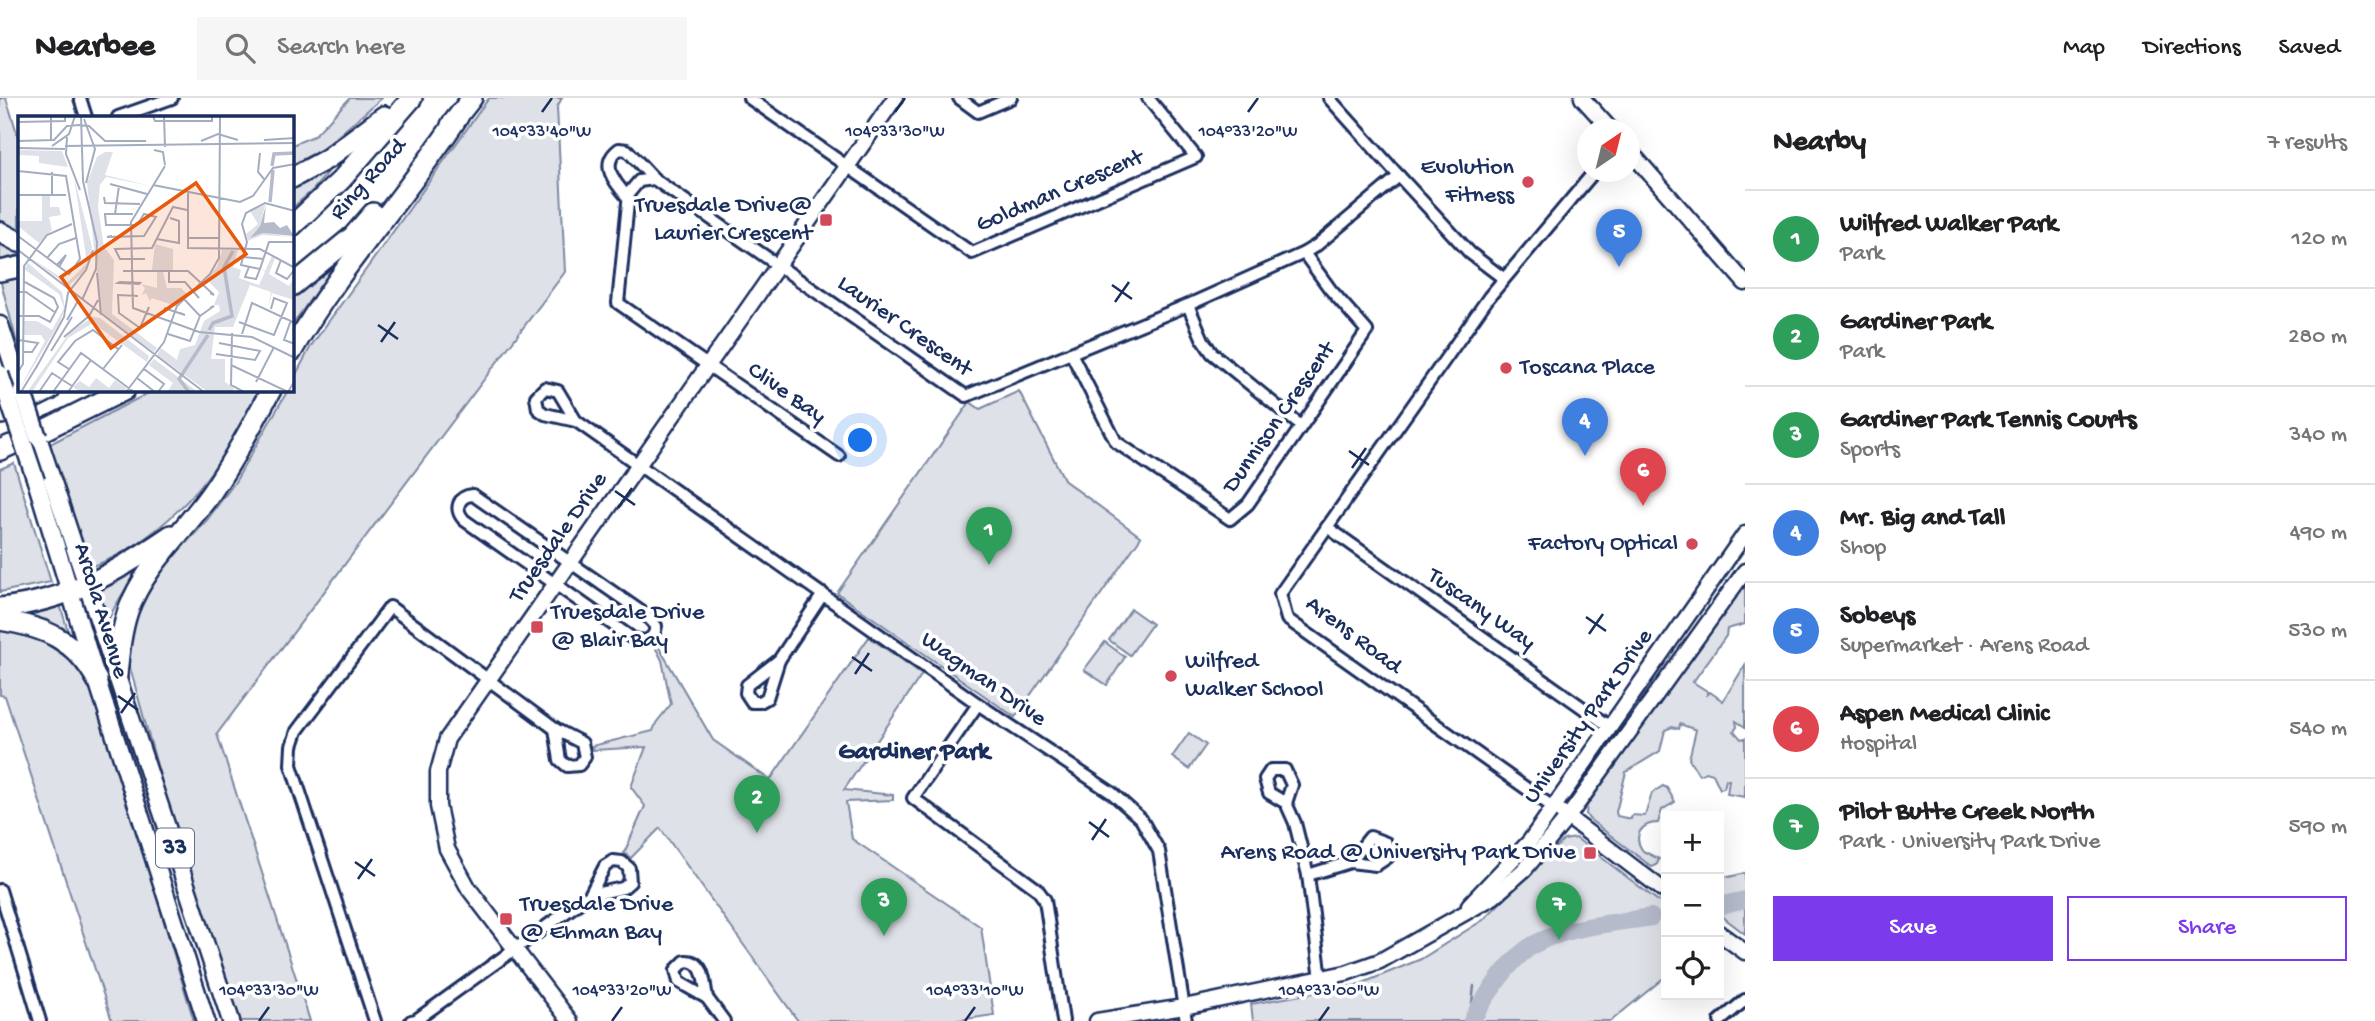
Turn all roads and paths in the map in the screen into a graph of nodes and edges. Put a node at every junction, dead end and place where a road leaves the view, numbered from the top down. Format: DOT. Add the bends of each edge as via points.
graph roads {
  1 [pos="80,98"];
  2 [pos="172,98"];
  3 [pos="402,98"];
  4 [pos="412,98"];
  5 [pos="471,98"];
  6 [pos="750,98"];
  7 [pos="895,98"];
  8 [pos="959,98"];
  9 [pos="1012,98"];
  10 [pos="1148,98"];
  11 [pos="1329,98"];
  12 [pos="1582,98"];
  13 [pos="86,116"];
  14 [pos="121,116"];
  15 [pos="458,117"];
  16 [pos="1601,119"];
  17 [pos="1640,163"];
  18 [pos="847,167"];
  19 [pos="1399,176"];
  20 [pos="294,177"];
  21 [pos="654,179"];
  22 [pos="1585,182"];
  23 [pos="629,199"];
  24 [pos="294,224"];
  25 [pos="0,232"];
  26 [pos="18,241"];
  27 [pos="1304,253"];
  28 [pos="778,266"];
  29 [pos="18,267"];
  30 [pos="0,271"];
  31 [pos="1503,278"];
  32 [pos="1745,283"];
  33 [pos="294,284"];
  34 [pos="1188,305"];
  35 [pos="0,325"];
  36 [pos="294,348"];
  37 [pos="1071,353"];
  38 [pos="708,366"];
  39 [pos="0,374"];
  40 [pos="18,380"];
  41 [pos="121,392"];
  42 [pos="270,392"];
  43 [pos="36,393"];
  44 [pos="576,421"];
  45 [pos="1301,426"];
  46 [pos="44,430"];
  47 [pos="839,456"];
  48 [pos="639,465"];
  49 [pos="43,478"];
  50 [pos="187,525"];
  51 [pos="1327,527"];
  52 [pos="1745,534"];
  53 [pos="569,562"];
  54 [pos="1745,571"];
  55 [pos="555,583"];
  56 [pos="80,589"];
  57 [pos="823,594"];
  58 [pos="0,608"];
  59 [pos="0,620"];
  60 [pos="779,660"];
  61 [pos="117,675"];
  62 [pos="97,680"];
  63 [pos="488,680"];
  64 [pos="978,704"];
  65 [pos="1610,727"];
  66 [pos="555,729"];
  67 [pos="1286,803"];
  68 [pos="1555,808"];
  69 [pos="1568,817"];
  70 [pos="1350,862"];
  71 [pos="1308,875"];
  72 [pos="1661,888"];
  73 [pos="0,890"];
  74 [pos="590,895"];
  75 [pos="1459,916"];
  76 [pos="1724,937"];
  77 [pos="515,947"];
  78 [pos="1745,952"];
  79 [pos="1321,979"];
  80 [pos="707,999"];
  81 [pos="1745,1000"];
  82 [pos="1185,1014"];
  83 [pos="40,1021"];
  84 [pos="206,1021"];
  85 [pos="231,1021"];
  86 [pos="374,1021"];
  87 [pos="411,1021"];
  88 [pos="570,1021"];
  89 [pos="724,1021"];
  90 [pos="1063,1021"];
  91 [pos="1097,1021"];
  92 [pos="1720,1021"];
  1 -- 13 [label="street"];
  2 -- 14 [label="street"];
  3 -- 20 [label="highway" via="348,144"];
  4 -- 24 [label="highway, Ring Road" via="341,180"];
  5 -- 15 [label="highway, Ring Road"];
  6 -- 18 [label="street"];
  7 -- 18 [label="street, Truesdale Drive"];
  8 -- 9 [label="street" via="978,112"];
  10 -- 18 [label="street, Goldman Crescent" via="1196,157 972,253"];
  11 -- 19 [label="street"];
  12 -- 16 [label="street"];
  15 -- 33 [label="highway, Ring Road" via="353,236"];
  15 -- 36 [label="highway" via="335,284"];
  17 -- 32 [label="street"];
  18 -- 28 [label="street, Truesdale Drive"];
  19 -- 27 [label="street, Laurier Crescent"];
  19 -- 31 [label="street" via="1469,253"];
  21 -- 23 [label="street" via="639,181"];
  21 -- 23 [label="street" via="627,150 619,149 608,165 611,178"];
  21 -- 28 [label="street"];
  22 -- 31 [label="street, Arens Road"];
  23 -- 38 [label="street, Clive Bay" via="618,303"];
  25 -- 26 [label="highway"];
  27 -- 34 [label="street, Laurier Crescent"];
  27 -- 45 [label="street, Dunnison Crescent" via="1367,331"];
  28 -- 37 [label="street, Laurier Crescent" via="966,397"];
  28 -- 38 [label="street, Truesdale Drive"];
  29 -- 30 [label="highway"];
  31 -- 51 [label="street, Arens Road"];
  34 -- 37 [label="street, Laurier Crescent"];
  34 -- 45 [label="street" via="1212,353"];
  35 -- 40 [label="main road"];
  37 -- 45 [label="street, Dunnison Crescent" via="1116,442 1230,519 1248,504"];
  38 -- 47 [label="street, Clive Bay"];
  38 -- 48 [label="street, Truesdale Drive"];
  39 -- 49 [label="main road, Arcola Avenue / 33, bridge"];
  41 -- 46 [label="highway"];
  42 -- 50 [label="highway" via="237,453"];
  43 -- 49 [label="main road, Arcola Avenue / 33, bridge"];
  44 -- 48 [label="street, Wagman Drive"];
  48 -- 53 [label="street, Truesdale Drive"];
  48 -- 57 [label="street, Wagman Drive"];
  49 -- 56 [label="main road, Arcola Avenue / 33"];
  50 -- 56 [label="highway" via="127,565"];
  50 -- 61 [label="highway" via="132,601"];
  51 -- 65 [label="street, Tuscany Way"];
  51 -- 68 [label="street, Arens Road" via="1280,594 1287,619"];
  52 -- 65 [label="street, University Park Drive"];
  53 -- 55 [label="street, Truesdale Drive"];
  53 -- 55 [label="street" via="646,615 656,626 654,635 649,641 632,638"];
  53 -- 55 [label="street" via="473,495 459,501 457,508 464,520"];
  54 -- 69 [label="street, University Park Drive"];
  55 -- 63 [label="street, Truesdale Drive"];
  56 -- 58 [label="highway"];
  56 -- 61 [label="main road, Arcola Avenue / 33"];
  56 -- 62 [label="main road, Arcola Avenue / 33"];
  57 -- 60 [label="street"];
  57 -- 64 [label="street, Wagman Drive"];
  59 -- 62 [label="highway" via="30,625 59,638 82,658"];
  61 -- 85 [label="main road, Arcola Avenue / 33"];
  62 -- 84 [label="main road, Arcola Avenue / 33"];
  63 -- 66 [label="street"];
  63 -- 77 [label="street, Truesdale Drive" via="447,739 438,772 438,806 447,849 469,889"];
  63 -- 86 [label="street" via="390,607 297,731 291,765"];
  64 -- 82 [label="street, Wagman Drive" via="1112,793 1141,819 1159,851"];
  64 -- 90 [label="street" via="913,798 1037,889 1045,900"];
  65 -- 68 [label="street, University Park Drive"];
  67 -- 71 [label="street"];
  68 -- 69 [label="street, Arens Road"];
  68 -- 75 [label="street, University Park Drive"];
  69 -- 72 [label="street, Arens Road"];
  69 -- 75 [label="street, University Park Drive" via="1525,869 1493,897"];
  70 -- 71 [label="street"];
  71 -- 79 [label="street"];
  73 -- 83 [label="street"];
  74 -- 77 [label="street"];
  75 -- 79 [label="street, University Park Drive" via="1380,961"];
  76 -- 78 [label="street"];
  77 -- 87 [label="street"];
  77 -- 88 [label="street, Truesdale Drive"];
  79 -- 82 [label="street, University Park Drive"];
  80 -- 89 [label="street"];
  81 -- 92 [label="street"];
  82 -- 91 [label="street, University Park Drive"];
}
